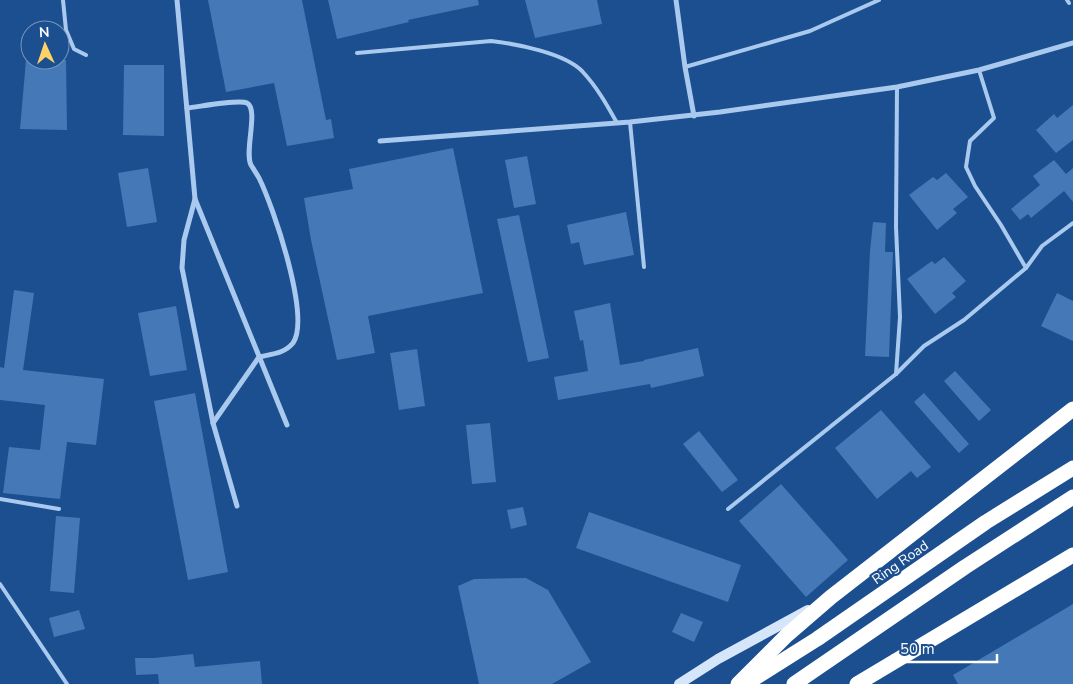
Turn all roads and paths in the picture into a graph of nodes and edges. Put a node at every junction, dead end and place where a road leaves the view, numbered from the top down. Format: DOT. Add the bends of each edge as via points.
graph roads {
  1 [pos="63,0"];
  2 [pos="176,0"];
  3 [pos="676,0"];
  4 [pos="879,0"];
  5 [pos="1073,43"];
  6 [pos="357,53"];
  7 [pos="86,56"];
  8 [pos="685,67"];
  9 [pos="979,70"];
  10 [pos="897,87"];
  11 [pos="187,108"];
  12 [pos="694,116"];
  13 [pos="630,122"];
  14 [pos="617,123"];
  15 [pos="380,141"];
  16 [pos="195,199"];
  17 [pos="1073,223"];
  18 [pos="644,267"];
  19 [pos="1026,268"];
  20 [pos="259,356"];
  21 [pos="896,374"];
  22 [pos="1073,409"];
  23 [pos="213,423"];
  24 [pos="287,425"];
  25 [pos="1073,468"];
  26 [pos="1073,497"];
  27 [pos="0,499"];
  28 [pos="237,506"];
  29 [pos="60,509"];
  30 [pos="728,509"];
  31 [pos="1073,555"];
  32 [pos="0,584"];
  33 [pos="831,597"];
  34 [pos="67,684"];
  35 [pos="679,684"];
  36 [pos="738,684"];
  37 [pos="746,684"];
  38 [pos="794,684"];
  39 [pos="858,684"];
  1 -- 7 [label="lane" via="66,30 74,49"];
  2 -- 11 [label="street"];
  3 -- 8 [label="street"];
  4 -- 8 [label="lane" via="810,31"];
  5 -- 9 [label="street"];
  6 -- 14 [label="lane" via="491,41 513,44 565,59 581,70 604,98"];
  8 -- 12 [label="street"];
  9 -- 10 [label="street"];
  9 -- 19 [label="lane" via="994,118 970,141 966,167"];
  10 -- 12 [label="street"];
  10 -- 21 [label="lane" via="896,227 900,317"];
  11 -- 16 [label="street"];
  11 -- 20 [label="street" via="238,102 247,103 251,108 248,157 281,236 296,293 297,331 293,342 281,353"];
  12 -- 13 [label="street"];
  13 -- 14 [label="street"];
  13 -- 18 [label="lane"];
  14 -- 15 [label="street"];
  16 -- 20 [label="street"];
  16 -- 23 [label="street" via="184,240 182,268"];
  17 -- 19 [label="lane" via="1042,246"];
  19 -- 21 [label="lane" via="964,320 924,346"];
  20 -- 23 [label="street"];
  20 -- 24 [label="street"];
  21 -- 30 [label="lane"];
  22 -- 33 [label="highway"];
  23 -- 28 [label="street"];
  25 -- 37 [label="highway, Ring Road" via="986,522"];
  26 -- 38 [label="highway" via="965,566"];
  27 -- 29 [label="lane"];
  31 -- 39 [label="highway"];
  32 -- 34 [label="lane"];
  33 -- 35 [label="street"];
  33 -- 36 [label="highway"];
}
